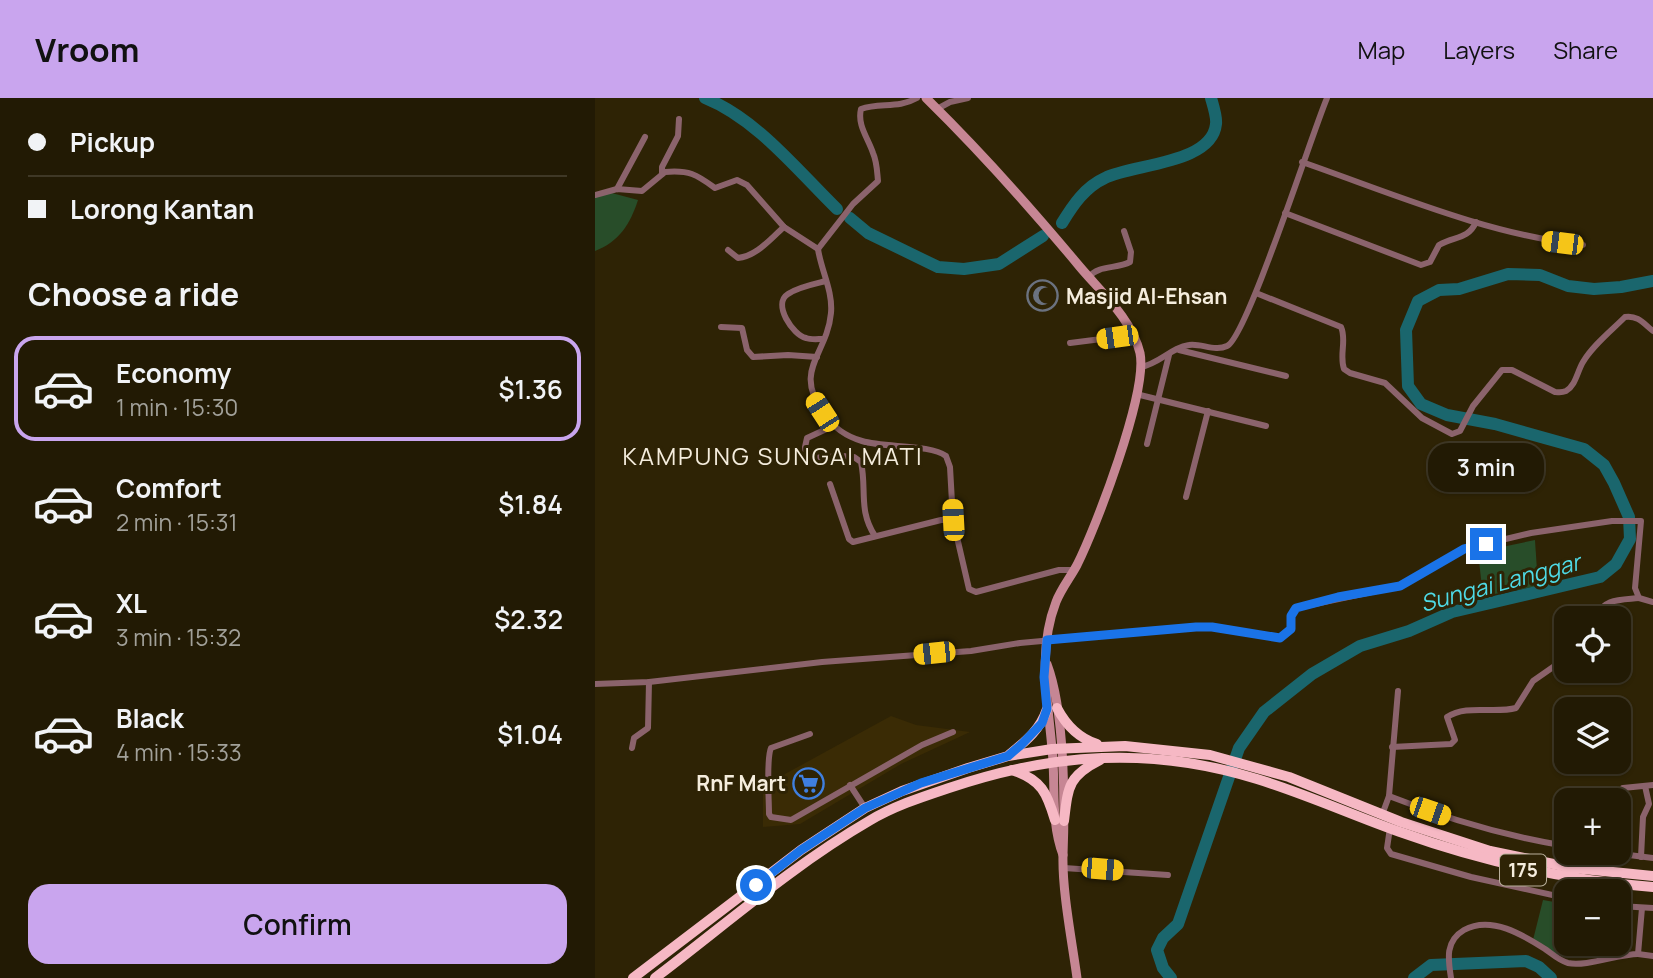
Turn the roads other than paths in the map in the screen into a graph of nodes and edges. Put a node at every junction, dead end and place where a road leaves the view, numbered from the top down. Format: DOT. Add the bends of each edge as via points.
graph roads {
  1 [pos="916,98"];
  2 [pos="926,98"];
  3 [pos="968,98"];
  4 [pos="1327,98"];
  5 [pos="937,109"];
  6 [pos="679,119"];
  7 [pos="645,137"];
  8 [pos="1302,162"];
  9 [pos="662,174"];
  10 [pos="617,189"];
  11 [pos="595,195"];
  12 [pos="1285,213"];
  13 [pos="1476,222"];
  14 [pos="784,227"];
  15 [pos="1124,231"];
  16 [pos="1583,245"];
  17 [pos="818,249"];
  18 [pos="728,250"];
  19 [pos="1089,277"];
  20 [pos="826,281"];
  21 [pos="1257,293"];
  22 [pos="721,327"];
  23 [pos="1653,331"];
  24 [pos="1133,335"];
  25 [pos="823,339"];
  26 [pos="1070,344"];
  27 [pos="1179,350"];
  28 [pos="1169,355"];
  29 [pos="817,356"];
  30 [pos="1141,367"];
  31 [pos="1286,376"];
  32 [pos="1136,394"];
  33 [pos="1158,398"];
  34 [pos="1208,411"];
  35 [pos="833,426"];
  36 [pos="1266,426"];
  37 [pos="1147,444"];
  38 [pos="829,484"];
  39 [pos="1186,497"];
  40 [pos="953,520"];
  41 [pos="875,536"];
  42 [pos="1074,570"];
  43 [pos="1639,598"];
  44 [pos="1653,602"];
  45 [pos="1603,606"];
  46 [pos="1047,640"];
  47 [pos="1554,666"];
  48 [pos="649,682"];
  49 [pos="595,684"];
  50 [pos="1398,691"];
  51 [pos="1052,708"];
  52 [pos="953,732"];
  53 [pos="810,734"];
  54 [pos="1392,747"];
  55 [pos="632,748"];
  56 [pos="1056,749"];
  57 [pos="1104,751"];
  58 [pos="1008,756"];
  59 [pos="1057,761"];
  60 [pos="1008,769"];
  61 [pos="1244,769"];
  62 [pos="850,785"];
  63 [pos="1649,785"];
  64 [pos="1623,788"];
  65 [pos="1389,796"];
  66 [pos="1651,805"];
  67 [pos="865,808"];
  68 [pos="1382,815"];
  69 [pos="1060,820"];
  70 [pos="1389,828"];
  71 [pos="1554,844"];
  72 [pos="1631,856"];
  73 [pos="1641,857"];
  74 [pos="1653,858"];
  75 [pos="1064,868"];
  76 [pos="1168,875"];
  77 [pos="1653,876"];
  78 [pos="1653,887"];
  79 [pos="1554,895"];
  80 [pos="1631,907"];
  81 [pos="1642,908"];
  82 [pos="1653,908"];
  83 [pos="1638,954"];
  84 [pos="1653,956"];
  85 [pos="633,978"];
  86 [pos="655,978"];
  87 [pos="1077,978"];
  88 [pos="1451,978"];
  1 -- 17 [label="street" via="900,105 861,109 859,117 879,181 853,204"];
  2 -- 5 [label="main road"];
  3 -- 5 [label="street"];
  4 -- 8 [label="street"];
  5 -- 19 [label="main road"];
  6 -- 9 [label="street" via="676,144"];
  7 -- 10 [label="street"];
  8 -- 12 [label="street"];
  8 -- 13 [label="street"];
  9 -- 10 [label="street" via="642,191"];
  9 -- 14 [label="street" via="690,172 715,188 742,182"];
  10 -- 11 [label="street"];
  12 -- 13 [label="street" via="1421,265 1430,262 1439,245 1465,236"];
  12 -- 21 [label="street"];
  13 -- 16 [label="street" via="1541,240"];
  14 -- 17 [label="street"];
  14 -- 18 [label="street" via="747,257 738,258"];
  15 -- 19 [label="street" via="1131,262 1098,270"];
  17 -- 20 [label="street"];
  19 -- 24 [label="main road"];
  20 -- 25 [label="street" via="831,313"];
  20 -- 25 [label="street" via="788,294 781,304 799,334"];
  21 -- 23 [label="street" via="1341,327 1344,369 1385,383 1422,418 1452,434 1460,431 1473,406 1504,369 1555,392 1565,391 1582,363 1625,317 1639,318"];
  21 -- 27 [label="street" via="1237,337 1228,346 1188,345"];
  22 -- 29 [label="street" via="742,328 753,356"];
  24 -- 26 [label="street"];
  24 -- 30 [label="main road"];
  25 -- 29 [label="street"];
  27 -- 28 [label="street"];
  27 -- 31 [label="street"];
  28 -- 30 [label="street"];
  28 -- 33 [label="street"];
  29 -- 35 [label="street" via="810,388"];
  30 -- 32 [label="main road"];
  32 -- 33 [label="street"];
  32 -- 42 [label="main road" via="1118,459"];
  33 -- 34 [label="street"];
  33 -- 37 [label="street"];
  34 -- 36 [label="street"];
  34 -- 39 [label="street"];
  35 -- 40 [label="street" via="874,444 944,454 950,467"];
  35 -- 41 [label="street" via="807,438 806,455 861,461 864,514"];
  38 -- 41 [label="street" via="851,541"];
  40 -- 41 [label="street"];
  40 -- 42 [label="street" via="967,586 972,591"];
  42 -- 46 [label="main road" via="1057,600"];
  43 -- 44 [label="street"];
  43 -- 45 [label="street"];
  43 -- 46 [label="street" via="1635,587 1641,521 1612,521 1464,549 1400,586 1296,608 1291,629 1280,638 1196,627"];
  46 -- 48 [label="street"];
  46 -- 51 [label="main road" via="1044,677"];
  47 -- 54 [label="street" via="1533,681 1515,708 1450,714 1447,717 1455,737 1451,744"];
  48 -- 49 [label="street"];
  48 -- 55 [label="street" via="648,728 634,738"];
  50 -- 54 [label="street"];
  51 -- 56 [label="main road"];
  51 -- 57 [label="highway" via="1074,731"];
  51 -- 58 [label="highway" via="1033,735"];
  52 -- 62 [label="street" via="922,744"];
  53 -- 62 [label="street" via="771,748 767,755 771,817 791,820"];
  54 -- 65 [label="street"];
  56 -- 57 [label="highway, 175"];
  56 -- 58 [label="highway, 175"];
  56 -- 59 [label="main road"];
  57 -- 59 [label="highway, 175"];
  57 -- 61 [label="highway, 175"];
  57 -- 69 [label="highway" via="1070,783"];
  58 -- 67 [label="highway, 175" via="921,783"];
  59 -- 60 [label="highway, 175"];
  59 -- 69 [label="main road"];
  60 -- 69 [label="highway" via="1042,787"];
  60 -- 86 [label="highway, 175" via="923,796 871,820 810,860"];
  61 -- 68 [label="highway, 175" via="1289,777"];
  61 -- 70 [label="highway, 175"];
  62 -- 67 [label="street"];
  63 -- 64 [label="street"];
  63 -- 66 [label="street"];
  65 -- 68 [label="street"];
  65 -- 71 [label="street" via="1471,825"];
  66 -- 73 [label="street" via="1643,817"];
  67 -- 85 [label="highway, 175" via="801,850"];
  68 -- 77 [label="highway, 175" via="1525,859"];
  69 -- 75 [label="main road" via="1058,843"];
  70 -- 78 [label="highway, 175" via="1534,872"];
  70 -- 79 [label="street" via="1387,848 1391,854"];
  72 -- 73 [label="street"];
  73 -- 74 [label="street"];
  75 -- 76 [label="street"];
  75 -- 87 [label="main road"];
  80 -- 81 [label="street"];
  81 -- 82 [label="street"];
  81 -- 83 [label="street"];
  83 -- 84 [label="street"];
  83 -- 88 [label="street" via="1567,962 1521,935 1480,925 1453,940"];
}
